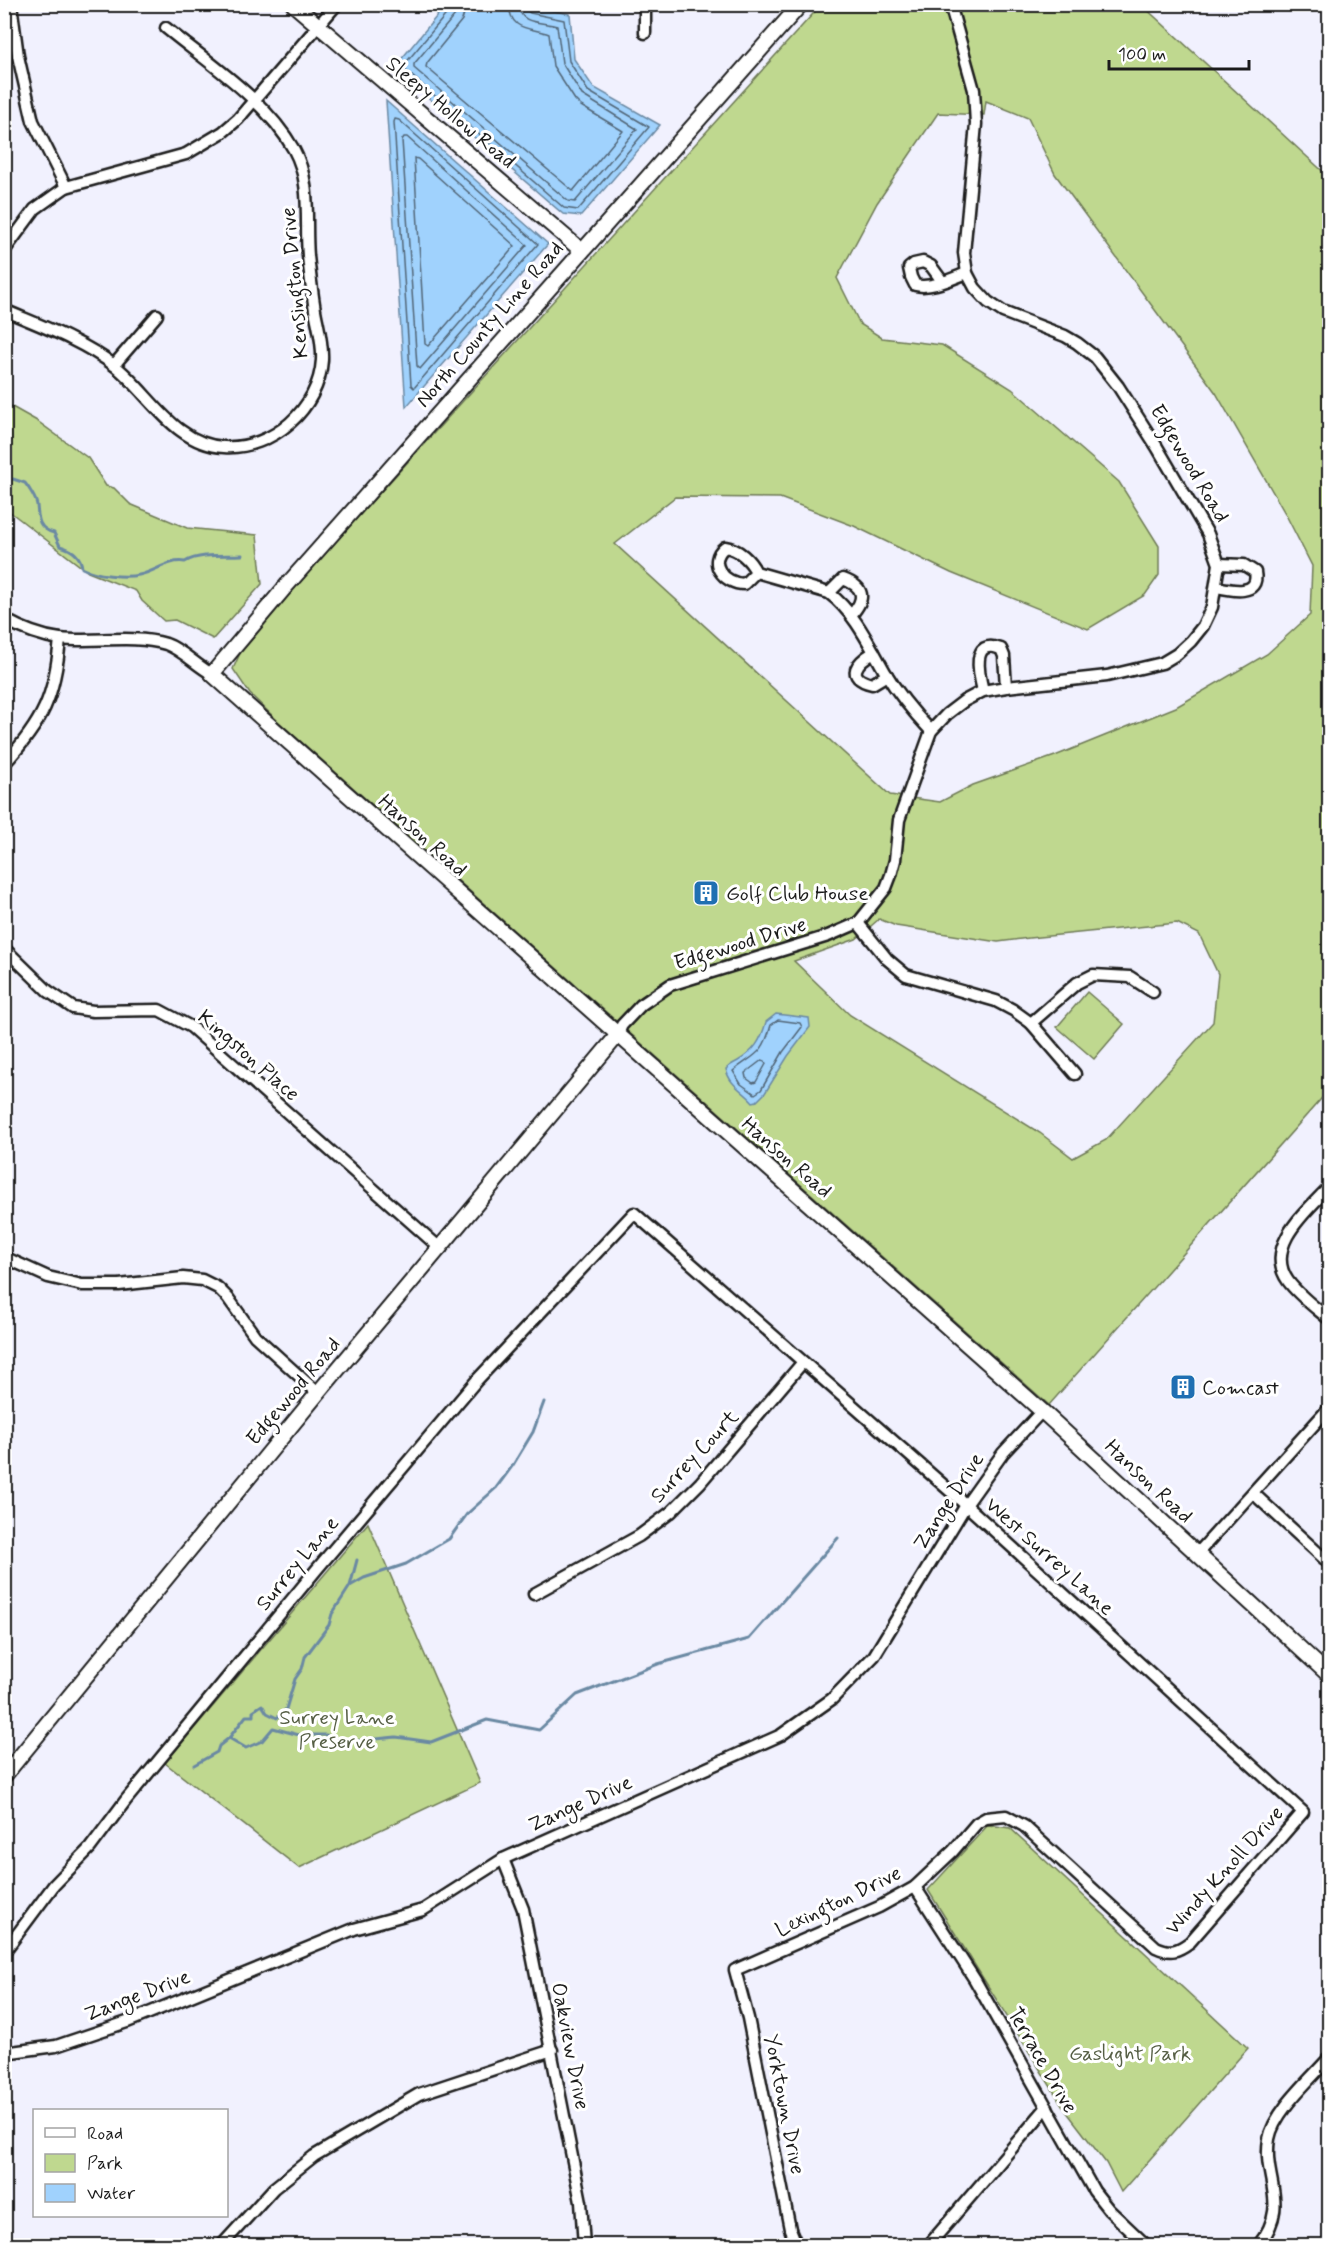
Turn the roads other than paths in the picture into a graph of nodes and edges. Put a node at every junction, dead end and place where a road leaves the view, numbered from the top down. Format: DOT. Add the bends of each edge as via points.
graph roads {
  1 [pos="11,4"];
  2 [pos="293,4"];
  3 [pos="337,4"];
  4 [pos="645,4"];
  5 [pos="801,4"];
  6 [pos="950,4"];
  7 [pos="318,26"];
  8 [pos="166,28"];
  9 [pos="645,33"];
  10 [pos="254,100"];
  11 [pos="66,187"];
  12 [pos="4,251"];
  13 [pos="582,251"];
  14 [pos="967,273"];
  15 [pos="942,281"];
  16 [pos="4,310"];
  17 [pos="157,315"];
  18 [pos="114,365"];
  19 [pos="1219,564"];
  20 [pos="756,572"];
  21 [pos="1216,588"];
  22 [pos="829,593"];
  23 [pos="851,615"];
  24 [pos="4,619"];
  25 [pos="60,639"];
  26 [pos="874,652"];
  27 [pos="212,674"];
  28 [pos="887,675"];
  29 [pos="1006,687"];
  30 [pos="983,692"];
  31 [pos="931,731"];
  32 [pos="4,764"];
  33 [pos="858,923"];
  34 [pos="6,950"];
  35 [pos="1153,992"];
  36 [pos="1031,1023"];
  37 [pos="617,1036"];
  38 [pos="1075,1074"];
  39 [pos="1329,1186"];
  40 [pos="634,1213"];
  41 [pos="441,1249"];
  42 [pos="4,1257"];
  43 [pos="1329,1320"];
  44 [pos="803,1362"];
  45 [pos="318,1393"];
  46 [pos="1329,1407"];
  47 [pos="1042,1411"];
  48 [pos="1253,1493"];
  49 [pos="966,1505"];
  50 [pos="1197,1554"];
  51 [pos="1329,1564"];
  52 [pos="534,1594"];
  53 [pos="1329,1676"];
  54 [pos="4,1776"];
  55 [pos="1303,1812"];
  56 [pos="503,1859"];
  57 [pos="915,1887"];
  58 [pos="4,1952"];
  59 [pos="1172,1952"];
  60 [pos="735,1970"];
  61 [pos="552,2050"];
  62 [pos="4,2054"];
  63 [pos="1329,2057"];
  64 [pos="1047,2107"];
  65 [pos="221,2246"];
  66 [pos="584,2246"];
  67 [pos="797,2246"];
  68 [pos="928,2246"];
  69 [pos="1147,2246"];
  70 [pos="1258,2246"];
  1 -- 11 [label="street" via="33,122"];
  2 -- 7 [label="street, Sleepy Hollow Road"];
  3 -- 7 [label="street"];
  4 -- 9 [label="street"];
  5 -- 13 [label="street, North County Line Road"];
  6 -- 14 [label="street" via="974,90 976,115 964,253"];
  7 -- 10 [label="street"];
  7 -- 13 [label="street, Sleepy Hollow Road"];
  8 -- 10 [label="street, Kensington Drive"];
  10 -- 11 [label="street" via="223,132 186,154"];
  10 -- 18 [label="street, Kensington Drive" via="280,129 303,173 310,280 322,346 320,370 310,396 294,419 270,438 255,445 216,446 183,432"];
  11 -- 12 [label="street" via="34,209"];
  13 -- 27 [label="street, North County Line Road"];
  14 -- 15 [label="street"];
  14 -- 19 [label="street, Edgewood Road" via="975,288 1003,312 1065,336 1095,357 1131,406 1198,513"];
  16 -- 18 [label="street, Kensington Drive" via="78,343"];
  17 -- 18 [label="street"];
  19 -- 21 [label="street, Edgewood Road"];
  19 -- 21 [label="street" via="1244,565 1255,572 1256,578 1250,589 1243,591"];
  20 -- 22 [label="street"];
  21 -- 29 [label="street, Edgewood Road" via="1203,626 1177,654 1162,663 1107,676"];
  22 -- 23 [label="street"];
  22 -- 23 [label="street" via="843,579 861,592 860,606"];
  23 -- 26 [label="street"];
  24 -- 25 [label="street" via="27,632"];
  25 -- 27 [label="street" via="165,644"];
  25 -- 32 [label="street" via="57,673 43,714"];
  26 -- 28 [label="street"];
  26 -- 28 [label="street" via="859,661 858,677 872,684"];
  27 -- 37 [label="street, Hanson Road"];
  28 -- 31 [label="street"];
  29 -- 30 [label="street, Edgewood Road"];
  29 -- 30 [label="street" via="1004,656 1001,649 989,646 979,655"];
  30 -- 31 [label="street, Edgewood Road" via="964,701"];
  31 -- 33 [label="street, Edgewood Road" via="900,820 891,875 886,888"];
  33 -- 36 [label="street" via="887,959 906,975 996,1001"];
  33 -- 37 [label="street, Edgewood Drive" via="670,985 641,1005"];
  34 -- 41 [label="street, Kingston Place" via="48,991 73,1008 159,1010 191,1027"];
  35 -- 36 [label="street" via="1130,977 1093,975"];
  36 -- 38 [label="street"];
  37 -- 41 [label="street, Edgewood Road"];
  37 -- 47 [label="street, Hanson Road"];
  39 -- 43 [label="street" via="1288,1234 1280,1264 1293,1287"];
  40 -- 44 [label="street, West Surrey Lane"];
  40 -- 58 [label="street, Surrey Lane" via="477,1380 309,1578 90,1848 54,1885"];
  41 -- 45 [label="street, Edgewood Road"];
  42 -- 45 [label="street" via="48,1277 81,1285 202,1280 218,1288 255,1336"];
  44 -- 49 [label="street, West Surrey Lane"];
  44 -- 52 [label="street, Surrey Court" via="671,1512 639,1536"];
  45 -- 54 [label="street, Edgewood Road"];
  46 -- 48 [label="street"];
  47 -- 49 [label="street, Zange Drive" via="1003,1452"];
  47 -- 50 [label="street, Hanson Road"];
  48 -- 50 [label="street"];
  48 -- 51 [label="street"];
  49 -- 55 [label="street, West Surrey Lane"];
  49 -- 56 [label="street, Zange Drive" via="874,1656 817,1711 781,1735"];
  50 -- 53 [label="street, Hanson Road"];
  55 -- 59 [label="street, Windy Knoll Drive" via="1190,1942"];
  56 -- 61 [label="street, Oakview Drive" via="523,1909"];
  56 -- 62 [label="street, Zange Drive" via="423,1910 354,1929 128,2022 56,2046"];
  57 -- 59 [label="street, Lexington Drive" via="977,1823 1006,1816 1024,1826 1156,1947"];
  57 -- 60 [label="street, Lexington Drive" via="879,1908"];
  57 -- 64 [label="street, Terrace Drive" via="975,1980"];
  60 -- 67 [label="street, Yorktown Drive" via="790,2229"];
  61 -- 65 [label="street" via="419,2094 315,2156 274,2188"];
  61 -- 66 [label="street, Oakview Drive" via="581,2202"];
  63 -- 70 [label="street" via="1275,2122 1268,2155 1275,2206 1270,2228"];
  64 -- 68 [label="street"];
  64 -- 69 [label="street, Terrace Drive" via="1094,2191"];
}
